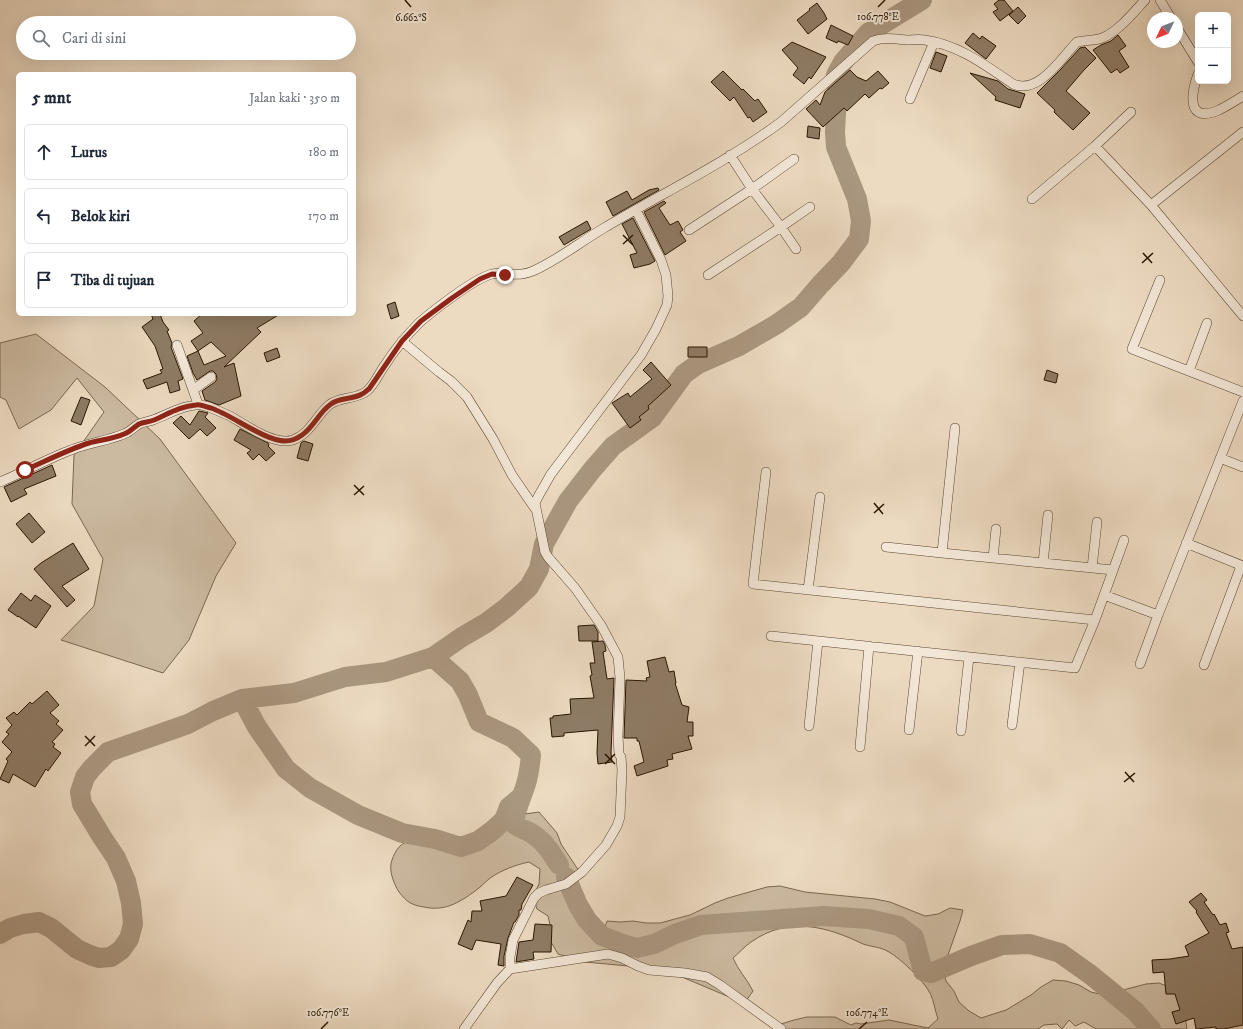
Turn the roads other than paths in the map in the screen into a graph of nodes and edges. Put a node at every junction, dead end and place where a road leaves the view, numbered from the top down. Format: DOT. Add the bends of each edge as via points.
graph roads {
  1 [pos="1146,0"];
  2 [pos="1160,0"];
  3 [pos="1167,12"];
  4 [pos="1183,38"];
  5 [pos="934,42"];
  6 [pos="1195,57"];
  7 [pos="1195,84"];
  8 [pos="1243,96"];
  9 [pos="910,99"];
  10 [pos="1131,112"];
  11 [pos="1243,132"];
  12 [pos="1095,146"];
  13 [pos="730,155"];
  14 [pos="794,160"];
  15 [pos="752,189"];
  16 [pos="1032,199"];
  17 [pos="1151,205"];
  18 [pos="810,207"];
  19 [pos="636,210"];
  20 [pos="781,227"];
  21 [pos="689,230"];
  22 [pos="796,249"];
  23 [pos="708,275"];
  24 [pos="1160,280"];
  25 [pos="1243,316"];
  26 [pos="1207,323"];
  27 [pos="402,341"];
  28 [pos="177,345"];
  29 [pos="1189,371"];
  30 [pos="211,377"];
  31 [pos="193,390"];
  32 [pos="1243,392"];
  33 [pos="1243,402"];
  34 [pos="198,404"];
  35 [pos="955,428"];
  36 [pos="1220,458"];
  37 [pos="1243,467"];
  38 [pos="766,472"];
  39 [pos="0,482"];
  40 [pos="820,497"];
  41 [pos="536,510"];
  42 [pos="1048,514"];
  43 [pos="1097,522"];
  44 [pos="996,529"];
  45 [pos="1124,540"];
  46 [pos="1186,543"];
  47 [pos="886,547"];
  48 [pos="942,553"];
  49 [pos="993,558"];
  50 [pos="1043,563"];
  51 [pos="1242,566"];
  52 [pos="1092,568"];
  53 [pos="1113,570"];
  54 [pos="808,590"];
  55 [pos="1104,595"];
  56 [pos="1158,615"];
  57 [pos="1095,620"];
  58 [pos="771,636"];
  59 [pos="818,641"];
  60 [pos="869,646"];
  61 [pos="918,652"];
  62 [pos="969,657"];
  63 [pos="1020,662"];
  64 [pos="1140,664"];
  65 [pos="1204,665"];
  66 [pos="1012,725"];
  67 [pos="809,726"];
  68 [pos="909,730"];
  69 [pos="961,731"];
  70 [pos="860,747"];
  71 [pos="510,969"];
  72 [pos="464,1029"];
  73 [pos="781,1029"];
  1 -- 5 [label="street" via="1104,38 1077,42 1033,85 1019,87 972,57"];
  2 -- 3 [label="street"];
  4 -- 6 [label="street"];
  5 -- 9 [label="street"];
  5 -- 13 [label="street" via="924,39 888,38 873,41 781,122"];
  7 -- 8 [label="street" via="1192,103 1200,113 1219,110"];
  10 -- 12 [label="street"];
  11 -- 17 [label="street"];
  12 -- 16 [label="street"];
  12 -- 17 [label="street"];
  13 -- 15 [label="street"];
  13 -- 19 [label="street"];
  14 -- 15 [label="street"];
  15 -- 20 [label="street"];
  15 -- 21 [label="street"];
  17 -- 25 [label="street"];
  18 -- 20 [label="street"];
  19 -- 27 [label="street" via="533,271 524,274 492,274 480,279 421,321"];
  19 -- 41 [label="street" via="666,275 667,305 641,354 551,474 537,498"];
  20 -- 22 [label="street"];
  20 -- 23 [label="street"];
  24 -- 29 [label="street" via="1132,349"];
  26 -- 29 [label="street"];
  27 -- 34 [label="street" via="369,389 355,397 336,400 295,439 278,440 228,415"];
  27 -- 41 [label="street" via="467,397 512,475"];
  28 -- 31 [label="street"];
  29 -- 32 [label="street"];
  30 -- 31 [label="street"];
  31 -- 34 [label="street"];
  33 -- 36 [label="street"];
  34 -- 39 [label="street" via="140,424 124,434 72,449"];
  35 -- 48 [label="street"];
  36 -- 37 [label="street"];
  36 -- 46 [label="street"];
  38 -- 54 [label="street" via="753,584"];
  40 -- 54 [label="street"];
  41 -- 71 [label="street" via="545,552 575,588 618,657 618,736 622,770 620,817 606,845 582,872 566,884 539,893 534,898 513,940"];
  42 -- 50 [label="street"];
  43 -- 52 [label="street"];
  44 -- 49 [label="street"];
  45 -- 53 [label="street"];
  46 -- 51 [label="street"];
  46 -- 56 [label="street"];
  47 -- 48 [label="street"];
  48 -- 49 [label="street"];
  49 -- 50 [label="street"];
  50 -- 52 [label="street"];
  51 -- 65 [label="street"];
  52 -- 53 [label="street"];
  53 -- 55 [label="street"];
  54 -- 57 [label="street"];
  55 -- 56 [label="street"];
  55 -- 57 [label="street"];
  56 -- 64 [label="street"];
  57 -- 63 [label="street" via="1075,668"];
  58 -- 59 [label="street"];
  59 -- 60 [label="street"];
  59 -- 67 [label="street"];
  60 -- 61 [label="street"];
  60 -- 70 [label="street"];
  61 -- 62 [label="street"];
  61 -- 68 [label="street"];
  62 -- 63 [label="street"];
  62 -- 69 [label="street"];
  63 -- 66 [label="street"];
  71 -- 72 [label="street"];
  71 -- 73 [label="street" via="601,954 612,955 649,970 707,977"];
}
